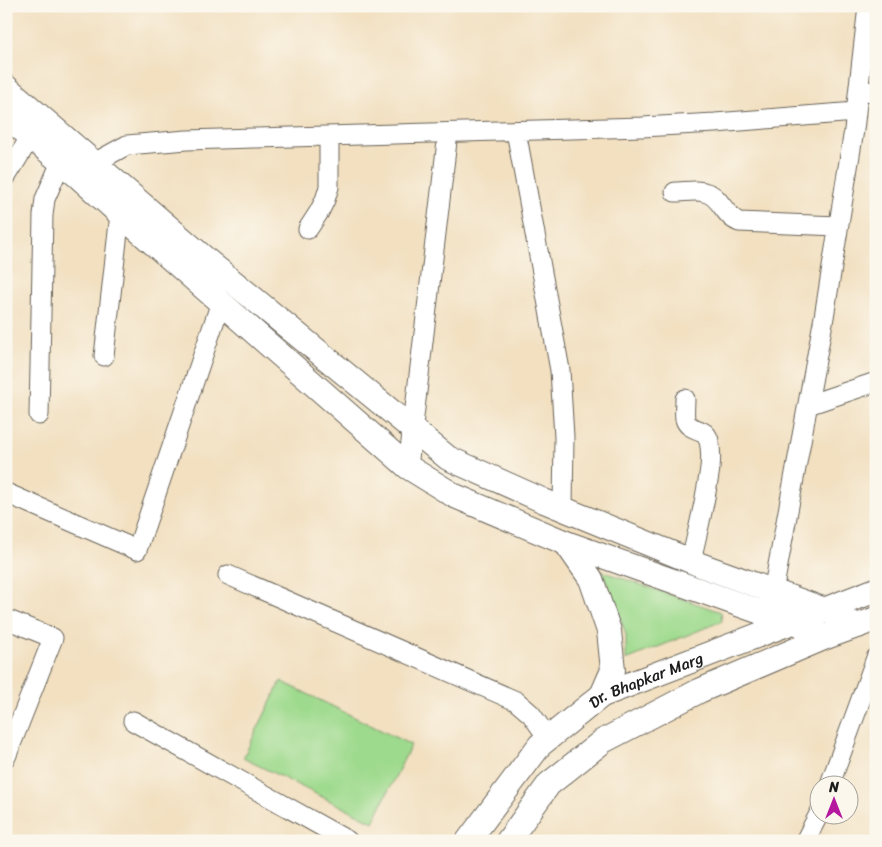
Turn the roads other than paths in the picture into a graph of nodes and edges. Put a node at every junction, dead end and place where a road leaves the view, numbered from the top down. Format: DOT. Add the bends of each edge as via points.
graph roads {
  1 [pos="868,6"];
  2 [pos="6,87"];
  3 [pos="867,91"];
  4 [pos="856,112"];
  5 [pos="6,116"];
  6 [pos="516,131"];
  7 [pos="448,133"];
  8 [pos="31,136"];
  9 [pos="328,136"];
  10 [pos="78,167"];
  11 [pos="6,177"];
  12 [pos="675,192"];
  13 [pos="120,214"];
  14 [pos="838,226"];
  15 [pos="308,229"];
  16 [pos="221,302"];
  17 [pos="104,356"];
  18 [pos="876,382"];
  19 [pos="685,399"];
  20 [pos="808,405"];
  21 [pos="39,415"];
  22 [pos="413,429"];
  23 [pos="408,467"];
  24 [pos="6,493"];
  25 [pos="563,508"];
  26 [pos="566,543"];
  27 [pos="691,560"];
  28 [pos="228,575"];
  29 [pos="876,590"];
  30 [pos="773,592"];
  31 [pos="825,610"];
  32 [pos="766,614"];
  33 [pos="6,619"];
  34 [pos="793,621"];
  35 [pos="870,626"];
  36 [pos="826,637"];
  37 [pos="876,658"];
  38 [pos="602,695"];
  39 [pos="133,721"];
  40 [pos="548,738"];
  41 [pos="6,757"];
  42 [pos="834,774"];
  43 [pos="814,824"];
  44 [pos="348,841"];
  45 [pos="468,841"];
  46 [pos="508,841"];
  47 [pos="805,841"];
  1 -- 3 [label="street"];
  2 -- 10 [label="main road"];
  3 -- 4 [label="street"];
  4 -- 6 [label="street" via="715,123"];
  4 -- 14 [label="street"];
  5 -- 8 [label="main road"];
  6 -- 7 [label="street"];
  6 -- 25 [label="street" via="560,370 564,437"];
  7 -- 9 [label="street"];
  7 -- 22 [label="street"];
  8 -- 10 [label="main road"];
  8 -- 11 [label="street"];
  9 -- 10 [label="street" via="127,145"];
  9 -- 15 [label="street" via="328,187 325,200"];
  10 -- 13 [label="main road"];
  10 -- 21 [label="street" via="45,199"];
  10 -- 22 [label="main road" via="210,263"];
  12 -- 14 [label="street" via="711,194 732,219 739,222"];
  13 -- 16 [label="main road"];
  13 -- 17 [label="street"];
  14 -- 20 [label="street"];
  16 -- 23 [label="main road"];
  16 -- 24 [label="street" via="137,550"];
  18 -- 20 [label="street"];
  19 -- 27 [label="street" via="685,419 691,427 703,431 710,442 707,486"];
  20 -- 30 [label="street"];
  22 -- 23 [label="street"];
  22 -- 25 [label="main road" via="448,458"];
  23 -- 26 [label="main road" via="455,496"];
  25 -- 27 [label="main road"];
  26 -- 32 [label="main road"];
  26 -- 38 [label="main road" via="591,579 609,631 613,670"];
  27 -- 30 [label="main road"];
  28 -- 40 [label="street" via="516,701 531,714"];
  29 -- 31 [label="main road, Dr. Bhapkar Marg"];
  30 -- 31 [label="main road"];
  30 -- 32 [label="street"];
  31 -- 34 [label="main road, Dr. Bhapkar Marg"];
  31 -- 35 [label="main road"];
  32 -- 34 [label="main road"];
  33 -- 41 [label="street" via="52,638"];
  34 -- 36 [label="main road"];
  34 -- 38 [label="main road, Dr. Bhapkar Marg"];
  35 -- 36 [label="main road, Dr. Bhapkar Marg"];
  36 -- 46 [label="main road, Dr. Bhapkar Marg" via="699,691 603,741 549,784"];
  37 -- 42 [label="street"];
  38 -- 40 [label="main road, Dr. Bhapkar Marg"];
  39 -- 44 [label="street"];
  40 -- 45 [label="main road, Dr. Bhapkar Marg"];
  43 -- 47 [label="street"];
}
